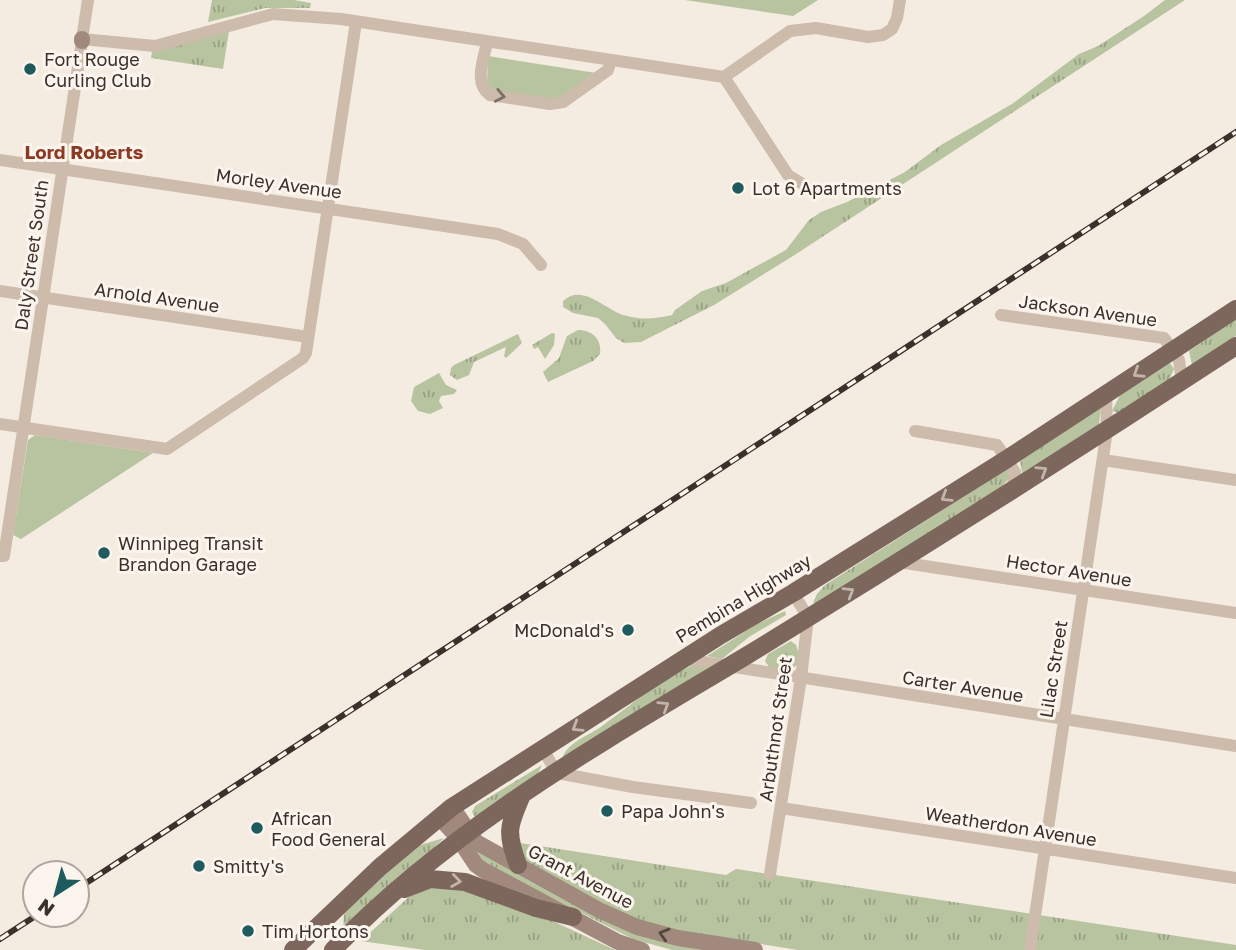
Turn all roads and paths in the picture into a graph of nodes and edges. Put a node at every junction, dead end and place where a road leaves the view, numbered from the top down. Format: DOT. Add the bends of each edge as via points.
graph roads {
  1 [pos="88,0"];
  2 [pos="900,0"];
  3 [pos="356,22"];
  4 [pos="82,40"];
  5 [pos="487,42"];
  6 [pos="611,60"];
  7 [pos="724,77"];
  8 [pos="0,160"];
  9 [pos="63,169"];
  10 [pos="807,186"];
  11 [pos="328,208"];
  12 [pos="541,265"];
  13 [pos="0,291"];
  14 [pos="44,298"];
  15 [pos="1236,309"];
  16 [pos="1001,315"];
  17 [pos="308,337"];
  18 [pos="1235,347"];
  19 [pos="1173,350"];
  20 [pos="1182,382"];
  21 [pos="1106,393"];
  22 [pos="0,425"];
  23 [pos="24,428"];
  24 [pos="1107,430"];
  25 [pos="915,431"];
  26 [pos="1007,458"];
  27 [pos="1103,460"];
  28 [pos="1236,480"];
  29 [pos="1012,490"];
  30 [pos="2,556"];
  31 [pos="898,562"];
  32 [pos="1083,590"];
  33 [pos="793,593"];
  34 [pos="1236,613"];
  35 [pos="808,617"];
  36 [pos="684,659"];
  37 [pos="728,666"];
  38 [pos="801,678"];
  39 [pos="1063,720"];
  40 [pos="1236,746"];
  41 [pos="542,748"];
  42 [pos="557,773"];
  43 [pos="523,794"];
  44 [pos="751,803"];
  45 [pos="781,808"];
  46 [pos="445,812"];
  47 [pos="463,835"];
  48 [pos="1045,849"];
  49 [pos="517,865"];
  50 [pos="770,874"];
  51 [pos="1236,878"];
  52 [pos="391,895"];
  53 [pos="334,911"];
  54 [pos="572,917"];
  55 [pos="293,950"];
  56 [pos="332,950"];
  57 [pos="642,950"];
  58 [pos="755,950"];
  59 [pos="1030,950"];
  1 -- 4 [label="street, Daly Street South"];
  2 -- 7 [label="street" via="892,29 883,35 868,37 816,28 790,31"];
  3 -- 4 [label="street" via="273,14 155,46"];
  3 -- 5 [label="street"];
  3 -- 11 [label="street"];
  4 -- 9 [label="street, Daly Street South"];
  5 -- 6 [label="street"];
  5 -- 6 [label="street, one-way" via="480,79 484,91 550,104 563,102 608,70"];
  6 -- 7 [label="street"];
  7 -- 10 [label="street" via="788,175"];
  8 -- 9 [label="street, Morley Avenue"];
  9 -- 11 [label="street, Morley Avenue"];
  9 -- 14 [label="street, Daly Street South"];
  11 -- 12 [label="street, Morley Avenue" via="507,236 523,244"];
  11 -- 17 [label="street"];
  13 -- 14 [label="street, Arnold Avenue"];
  14 -- 17 [label="street, Arnold Avenue"];
  14 -- 23 [label="street, Daly Street South"];
  15 -- 19 [label="main road, Pembina Highway"];
  16 -- 19 [label="street, Jackson Avenue" via="1164,338"];
  17 -- 23 [label="street" via="303,358 167,449"];
  18 -- 20 [label="main road"];
  19 -- 20 [label="street, Jackson Avenue"];
  19 -- 21 [label="main road, Pembina Highway, one-way"];
  20 -- 24 [label="main road"];
  21 -- 24 [label="street, Lilac Street"];
  21 -- 26 [label="main road, Pembina Highway"];
  22 -- 23 [label="street"];
  23 -- 30 [label="street, Daly Street South"];
  24 -- 27 [label="street, Lilac Street"];
  29 -- 24 [label="main road, one-way"];
  25 -- 26 [label="street" via="997,445"];
  26 -- 29 [label="street" via="1014,472"];
  26 -- 33 [label="main road, Pembina Highway, one-way"];
  27 -- 28 [label="street"];
  27 -- 32 [label="street, Lilac Street"];
  29 -- 31 [label="main road"];
  31 -- 32 [label="street, Hector Avenue"];
  35 -- 31 [label="main road, one-way"];
  32 -- 34 [label="street, Hector Avenue"];
  32 -- 39 [label="street, Lilac Street"];
  33 -- 35 [label="street"];
  33 -- 36 [label="main road, Pembina Highway"];
  35 -- 37 [label="main road"];
  35 -- 38 [label="street, Arbuthnot Street"];
  36 -- 37 [label="street, Carter Avenue"];
  36 -- 41 [label="main road, Pembina Highway, one-way"];
  37 -- 38 [label="street, Carter Avenue"];
  42 -- 37 [label="main road, one-way"];
  38 -- 39 [label="street, Carter Avenue"];
  38 -- 45 [label="street, Arbuthnot Street"];
  39 -- 40 [label="street, Carter Avenue"];
  39 -- 48 [label="street, Lilac Street"];
  41 -- 42 [label="street"];
  41 -- 46 [label="main road, Pembina Highway"];
  42 -- 43 [label="main road"];
  42 -- 44 [label="street"];
  43 -- 47 [label="main road"];
  43 -- 49 [label="main road" via="511,820 509,839"];
  45 -- 48 [label="street, Weatherdon Avenue"];
  45 -- 50 [label="street, Arbuthnot Street"];
  46 -- 47 [label="main road, Grant Avenue"];
  46 -- 53 [label="main road, Pembina Highway"];
  47 -- 49 [label="main road, Grant Avenue"];
  47 -- 52 [label="main road"];
  47 -- 54 [label="main road, Grant Avenue" via="472,860 483,870"];
  48 -- 51 [label="street, Weatherdon Avenue"];
  48 -- 59 [label="street, Lilac Street"];
  58 -- 49 [label="main road, Grant Avenue, one-way" via="637,927"];
  52 -- 54 [label="main road, one-way" via="429,879 465,882"];
  52 -- 56 [label="main road"];
  53 -- 55 [label="main road, Pembina Highway"];
  53 -- 56 [label="main road"];
  54 -- 57 [label="main road, Grant Avenue"];
}
